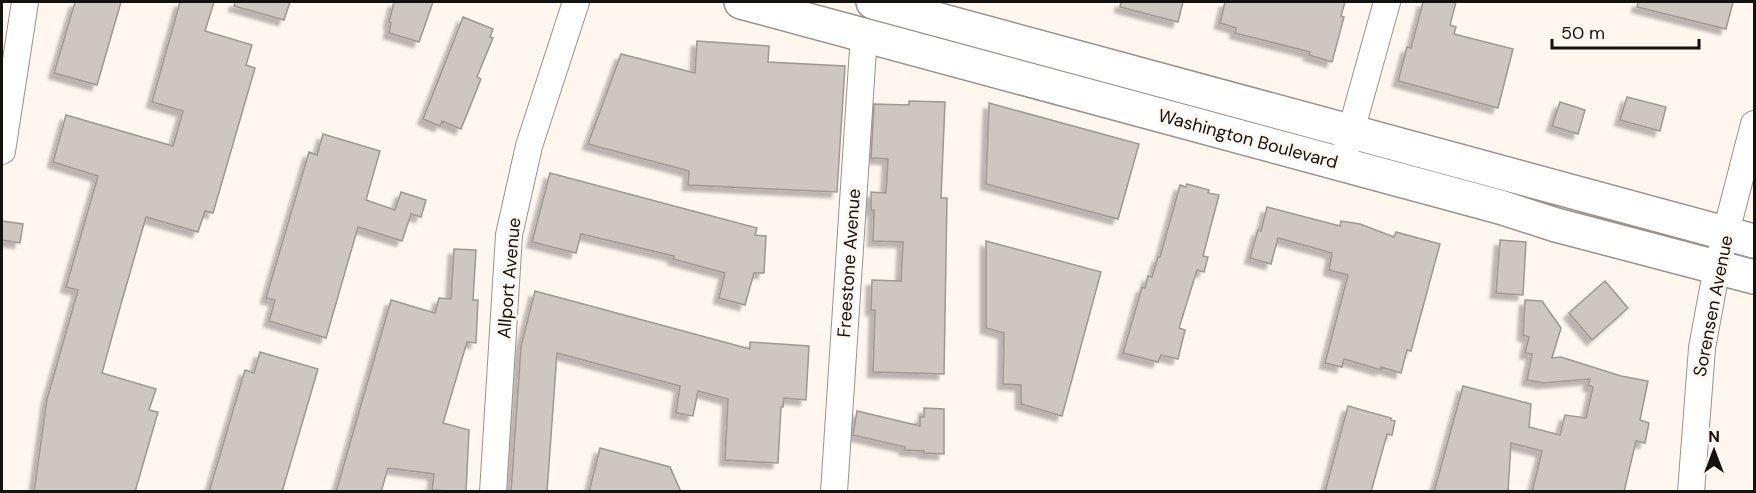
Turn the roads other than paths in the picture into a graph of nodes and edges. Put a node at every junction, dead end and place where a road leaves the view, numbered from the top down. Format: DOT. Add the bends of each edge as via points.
graph roads {
  1 [pos="25,2"];
  2 [pos="576,2"];
  3 [pos="741,2"];
  4 [pos="873,2"];
  5 [pos="1387,2"];
  6 [pos="864,34"];
  7 [pos="1755,124"];
  8 [pos="1351,131"];
  9 [pos="2,151"];
  10 [pos="1342,164"];
  11 [pos="1740,237"];
  12 [pos="1717,267"];
  13 [pos="1755,277"];
  14 [pos="493,492"];
  15 [pos="834,492"];
  16 [pos="1691,492"];
  1 -- 9 [label="street"];
  2 -- 14 [label="street, Allport Avenue" via="529,147 509,235"];
  3 -- 6 [label="main road, Washington Boulevard"];
  4 -- 8 [label="main road, Washington Boulevard"];
  5 -- 8 [label="street"];
  6 -- 10 [label="main road, Washington Boulevard"];
  6 -- 15 [label="street, Freestone Avenue"];
  7 -- 11 [label="street, Sorensen Avenue"];
  8 -- 10 [label="street"];
  8 -- 11 [label="main road, Washington Boulevard"];
  10 -- 12 [label="main road, Washington Boulevard"];
  11 -- 12 [label="street, Sorensen Avenue"];
  12 -- 13 [label="main road, Washington Boulevard"];
  12 -- 16 [label="street, Sorensen Avenue" via="1702,348"];
}
